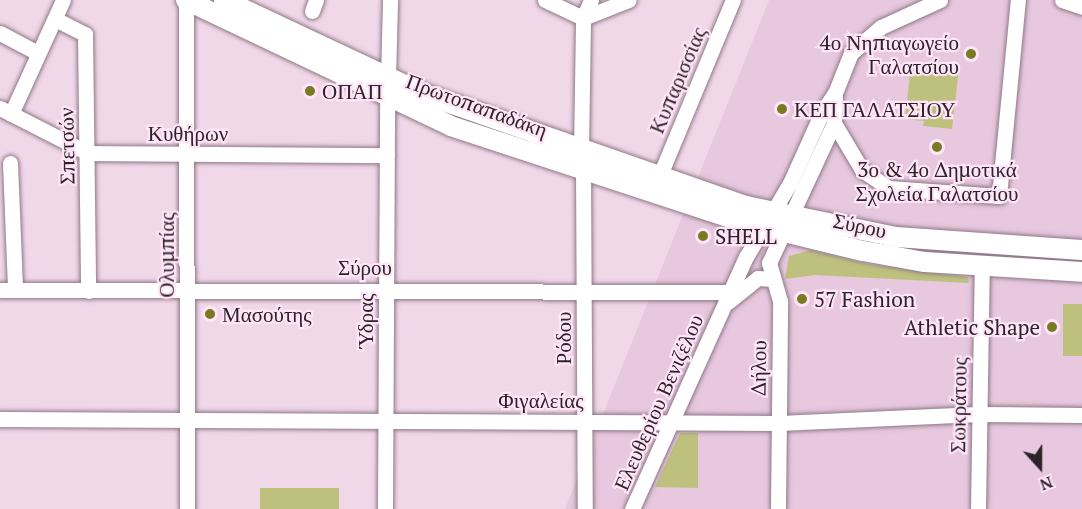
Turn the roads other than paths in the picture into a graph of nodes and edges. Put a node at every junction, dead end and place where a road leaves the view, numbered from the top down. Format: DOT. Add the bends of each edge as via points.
graph roads {
  1 [pos="63,0"];
  2 [pos="186,0"];
  3 [pos="224,0"];
  4 [pos="390,0"];
  5 [pos="545,0"];
  6 [pos="591,0"];
  7 [pos="629,0"];
  8 [pos="733,0"];
  9 [pos="940,0"];
  10 [pos="1018,0"];
  11 [pos="1062,0"];
  12 [pos="1082,7"];
  13 [pos="584,18"];
  14 [pos="55,19"];
  15 [pos="0,33"];
  16 [pos="38,53"];
  17 [pos="387,88"];
  18 [pos="835,93"];
  19 [pos="6,111"];
  20 [pos="834,123"];
  21 [pos="88,153"];
  22 [pos="187,154"];
  23 [pos="387,156"];
  24 [pos="582,159"];
  25 [pos="10,163"];
  26 [pos="660,175"];
  27 [pos="767,220"];
  28 [pos="789,225"];
  29 [pos="1082,250"];
  30 [pos="982,267"];
  31 [pos="1082,272"];
  32 [pos="773,279"];
  33 [pos="584,289"];
  34 [pos="8,290"];
  35 [pos="88,291"];
  36 [pos="187,291"];
  37 [pos="386,292"];
  38 [pos="730,292"];
  39 [pos="721,312"];
  40 [pos="978,414"];
  41 [pos="1082,416"];
  42 [pos="0,419"];
  43 [pos="187,420"];
  44 [pos="386,421"];
  45 [pos="584,422"];
  46 [pos="671,422"];
  47 [pos="779,423"];
  48 [pos="187,509"];
  49 [pos="385,509"];
  50 [pos="585,509"];
  51 [pos="632,509"];
  52 [pos="778,509"];
  53 [pos="978,509"];
  1 -- 14 [label="street"];
  2 -- 17 [label="main road, Πρωτοπαπαδάκη"];
  2 -- 22 [label="street, Ολυμπίας"];
  3 -- 17 [label="main road, Πρωτοπαπαδάκη"];
  4 -- 17 [label="street, Ύδρας"];
  5 -- 13 [label="street"];
  6 -- 13 [label="street, Ρόδου"];
  7 -- 13 [label="street"];
  8 -- 26 [label="street, Κυπαρισσίας"];
  9 -- 18 [label="street, Ελευθερίου Βενιζέλου" via="899,17 865,38 841,69"];
  10 -- 20 [label="street" via="999,196 889,188 862,170"];
  11 -- 12 [label="street"];
  13 -- 24 [label="street, Ρόδου"];
  14 -- 16 [label="street"];
  14 -- 21 [label="street, Σπετσών" via="85,34"];
  15 -- 16 [label="street"];
  16 -- 19 [label="street"];
  17 -- 23 [label="street, Ύδρας"];
  17 -- 24 [label="main road, Πρωτοπαπαδάκη" via="460,129"];
  18 -- 20 [label="street, Ελευθερίου Βενιζέλου"];
  18 -- 27 [label="street, Ελευθερίου Βενιζέλου"];
  19 -- 21 [label="street, Κυθήρων"];
  20 -- 28 [label="street, Ελευθερίου Βενιζέλου"];
  21 -- 22 [label="street, Κυθήρων"];
  21 -- 35 [label="street, Σπετσών"];
  22 -- 23 [label="street, Κυθήρων"];
  22 -- 36 [label="street, Ολυμπίας"];
  23 -- 37 [label="street, Ύδρας"];
  24 -- 26 [label="main road, Πρωτοπαπαδάκη"];
  24 -- 27 [label="main road, Πρωτοπαπαδάκη"];
  24 -- 33 [label="street, Ρόδου"];
  25 -- 34 [label="street"];
  26 -- 27 [label="main road, Πρωτοπαπαδάκη"];
  27 -- 28 [label="main road, Πρωτοπαπαδάκη"];
  27 -- 38 [label="street, Ελευθερίου Βενιζέλου"];
  28 -- 29 [label="main road, Πρωτοπαπαδάκη"];
  28 -- 30 [label="main road, Σύρου" via="925,262"];
  28 -- 32 [label="street, Δήλου" via="769,262"];
  30 -- 31 [label="main road"];
  30 -- 40 [label="street, Σωκράτους"];
  32 -- 39 [label="street, Ελευθερίου Βενιζέλου" via="750,283"];
  32 -- 47 [label="street, Δήλου" via="780,301"];
  33 -- 37 [label="street, Σύρου"];
  33 -- 38 [label="street, Σύρου"];
  33 -- 45 [label="street, Ρόδου"];
  34 -- 35 [label="street, Σύρου"];
  35 -- 36 [label="street, Σύρου"];
  36 -- 37 [label="street, Σύρου"];
  36 -- 43 [label="street, Ολυμπίας"];
  37 -- 44 [label="street, Ύδρας"];
  38 -- 39 [label="street, Ελευθερίου Βενιζέλου"];
  39 -- 46 [label="street, Ελευθερίου Βενιζέλου"];
  40 -- 41 [label="street, Φιγαλείας"];
  40 -- 47 [label="street, Φιγαλείας"];
  40 -- 53 [label="street, Σωκράτους"];
  42 -- 43 [label="street, Φιγαλείας"];
  43 -- 44 [label="street, Φιγαλείας"];
  43 -- 48 [label="street, Ολυμπίας"];
  44 -- 45 [label="street, Φιγαλείας"];
  44 -- 49 [label="street, Ύδρας"];
  45 -- 46 [label="street, Φιγαλείας"];
  45 -- 50 [label="street, Ρόδου"];
  46 -- 47 [label="street, Φιγαλείας"];
  46 -- 51 [label="street, Ελευθερίου Βενιζέλου"];
  47 -- 52 [label="street, Δήλου"];
}
